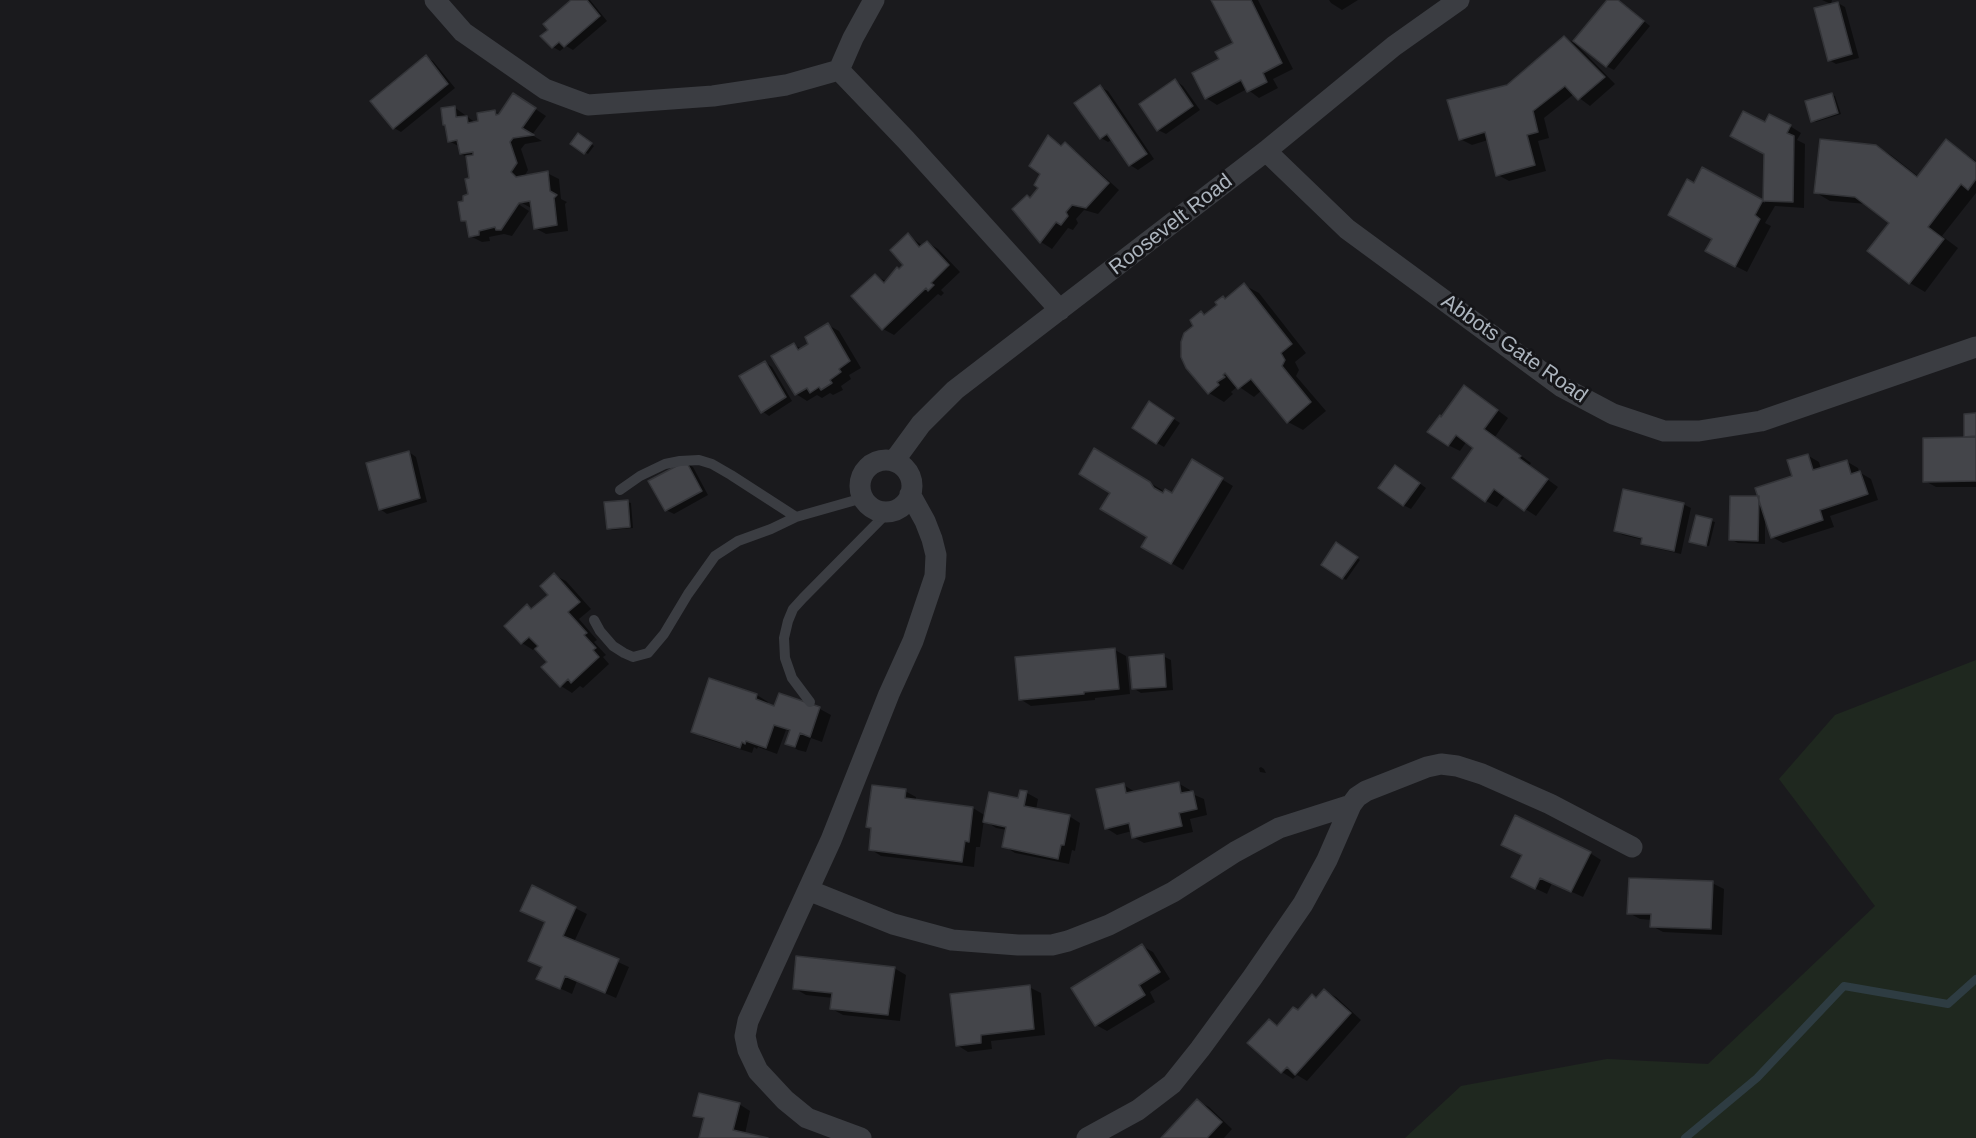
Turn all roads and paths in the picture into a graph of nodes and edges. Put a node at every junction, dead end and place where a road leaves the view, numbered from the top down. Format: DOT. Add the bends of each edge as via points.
graph roads {
  1 [pos="435,0"];
  2 [pos="874,0"];
  3 [pos="1459,0"];
  4 [pos="839,70"];
  5 [pos="1266,151"];
  6 [pos="1060,310"];
  7 [pos="1976,347"];
  8 [pos="894,461"];
  9 [pos="620,490"];
  10 [pos="910,494"];
  11 [pos="863,498"];
  12 [pos="888,512"];
  13 [pos="796,517"];
  14 [pos="594,620"];
  15 [pos="810,702"];
  16 [pos="1351,805"];
  17 [pos="1632,847"];
  18 [pos="808,890"];
  19 [pos="861,1138"];
  20 [pos="1087,1138"];
  1 -- 4 [label="street" via="463,32 545,89 588,105 724,94 786,85"];
  2 -- 4 [label="street"];
  3 -- 5 [label="street, Roosevelt Road" via="1394,46"];
  4 -- 6 [label="street"];
  5 -- 6 [label="street, Roosevelt Road"];
  5 -- 7 [label="street, Abbots Gate Road" via="1347,229 1562,387 1613,414 1664,431 1700,431 1761,421"];
  6 -- 8 [label="street, Roosevelt Road" via="955,390 921,424"];
  8 -- 10 [label="street" via="909,474"];
  8 -- 11 [label="street" via="884,460 866,469 861,478"];
  9 -- 13 [label="lane" via="665,464 699,460 731,475"];
  10 -- 12 [label="street" via="905,503"];
  10 -- 18 [label="street" via="932,539 936,555 934,576 913,641"];
  11 -- 12 [label="street" via="869,506"];
  11 -- 13 [label="lane"];
  12 -- 15 [label="lane" via="798,604 788,621 784,658 792,678"];
  13 -- 14 [label="lane" via="738,541 715,556 648,653 633,657 624,653 613,646"];
  16 -- 17 [label="street" via="1366,791 1408,774 1441,764 1458,766 1550,804"];
  16 -- 18 [label="street" via="1278,828 1173,892 1088,933 1052,945 952,940 893,924"];
  16 -- 20 [label="street" via="1303,904 1200,1049 1172,1084 1138,1110"];
  18 -- 19 [label="street" via="745,1036 758,1071 770,1086 807,1118"];
}
